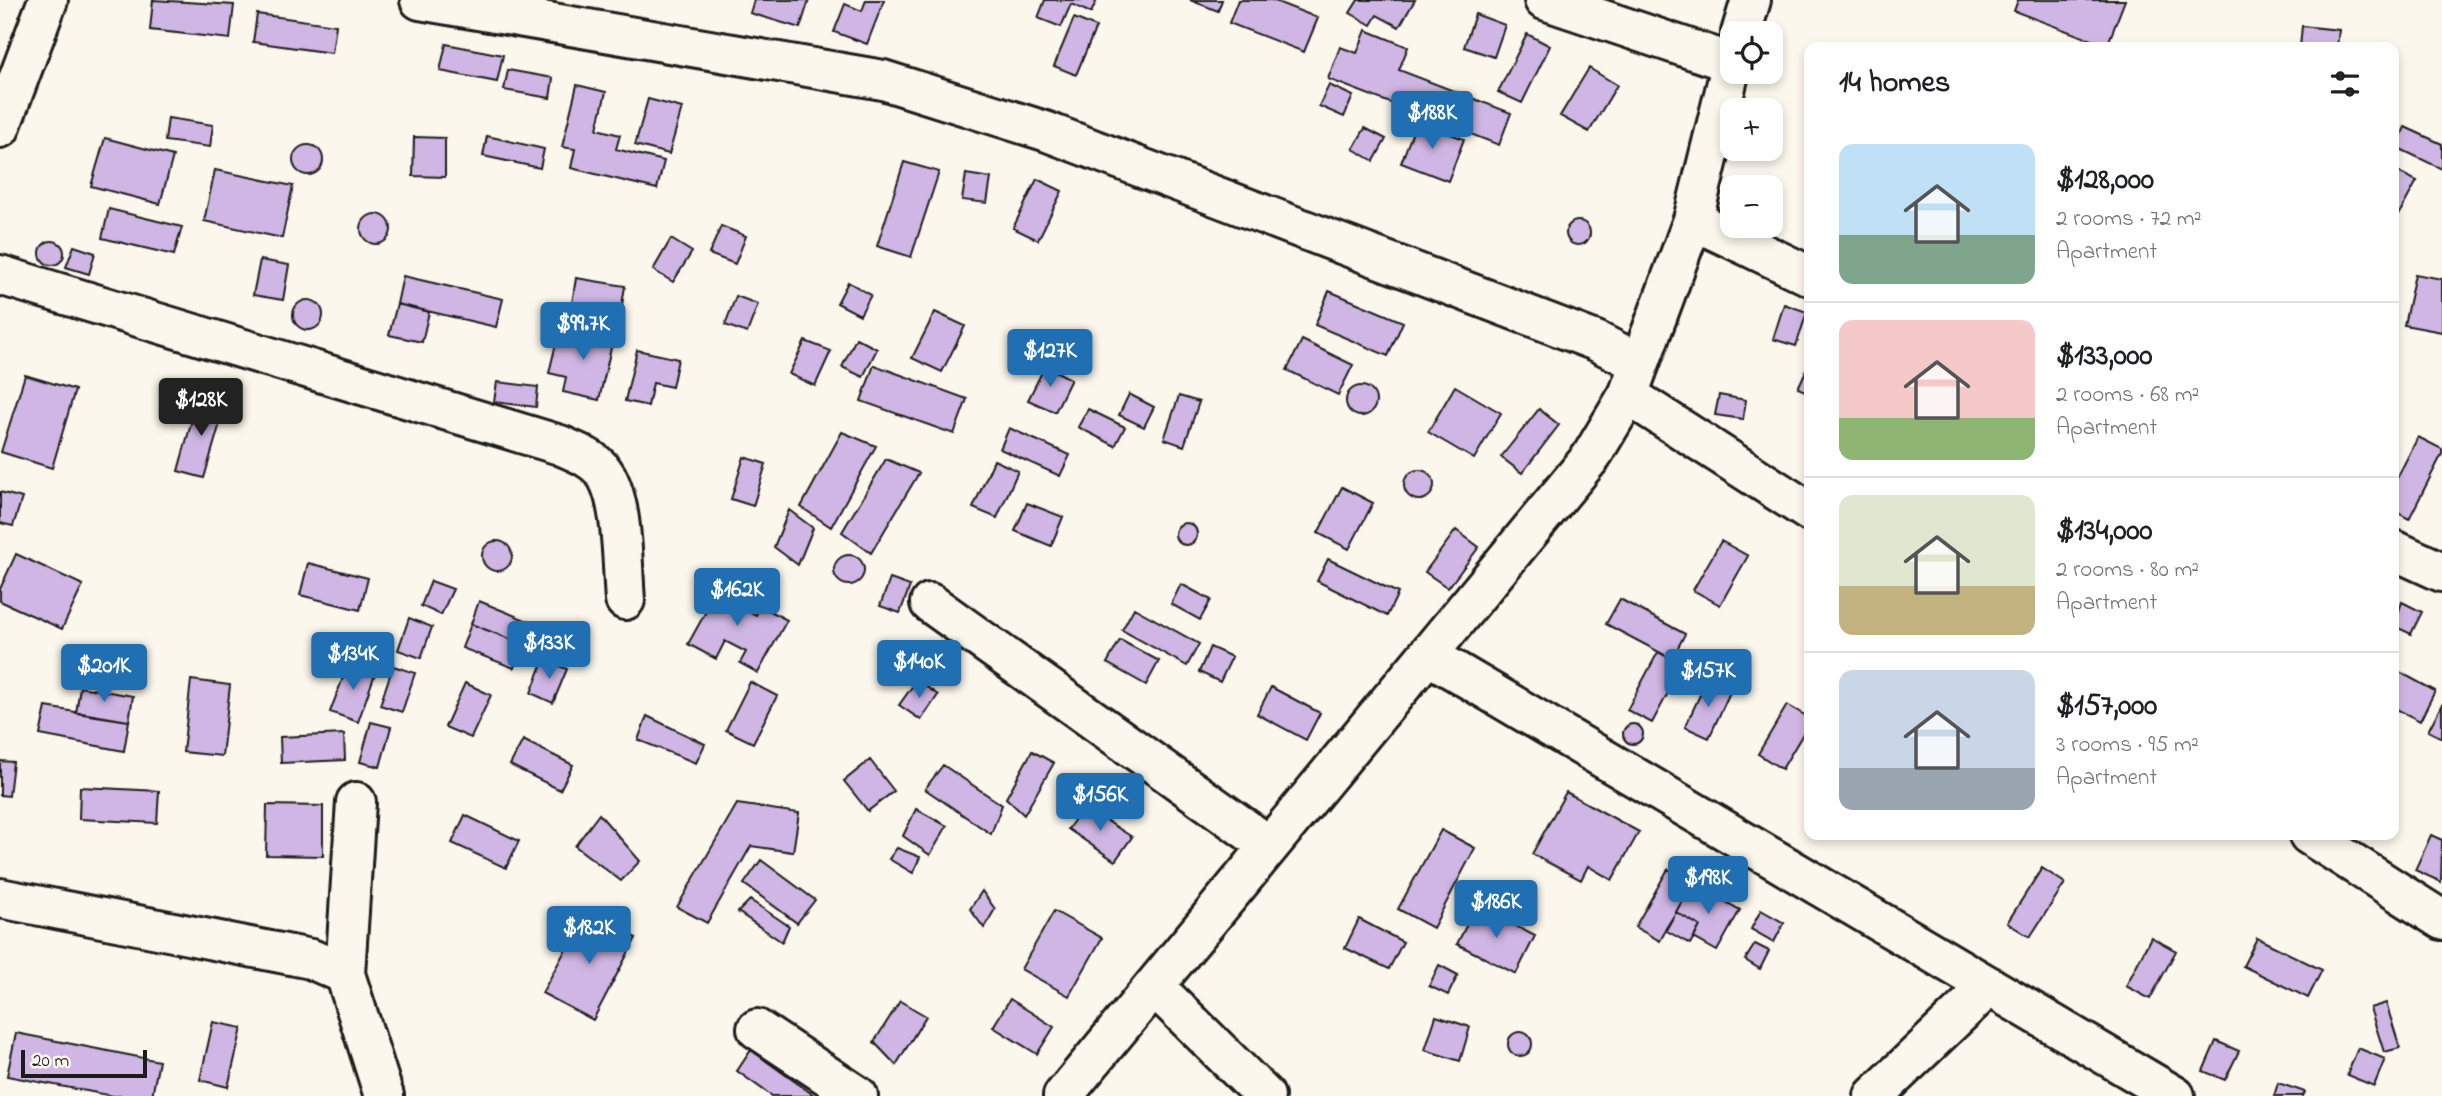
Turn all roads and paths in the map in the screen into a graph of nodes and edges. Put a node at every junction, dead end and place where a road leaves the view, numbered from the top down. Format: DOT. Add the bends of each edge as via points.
graph roads {
  1 [pos="48,0"];
  2 [pos="420,0"];
  3 [pos="1544,0"];
  4 [pos="1751,0"];
  5 [pos="1745,21"];
  6 [pos="1720,58"];
  7 [pos="1727,84"];
  8 [pos="0,128"];
  9 [pos="1693,220"];
  10 [pos="1804,273"];
  11 [pos="0,275"];
  12 [pos="1634,379"];
  13 [pos="1804,507"];
  14 [pos="2399,552"];
  15 [pos="2442,572"];
  16 [pos="625,600"];
  17 [pos="930,603"];
  18 [pos="1428,654"];
  19 [pos="356,802"];
  20 [pos="2317,840"];
  21 [pos="1268,845"];
  22 [pos="0,898"];
  23 [pos="2442,920"];
  24 [pos="345,974"];
  25 [pos="1154,985"];
  26 [pos="1989,986"];
  27 [pos="757,1029"];
  28 [pos="384,1096"];
  29 [pos="858,1096"];
  30 [pos="1063,1096"];
  31 [pos="1265,1096"];
  32 [pos="1874,1096"];
  33 [pos="2175,1096"];
  1 -- 8 [label="street"];
  2 -- 12 [label="street" via="883,80 1045,131 1596,341"];
  3 -- 6 [label="street"];
  4 -- 5 [label="street"];
  7 -- 9 [label="street"];
  9 -- 10 [label="street"];
  9 -- 12 [label="street"];
  11 -- 16 [label="street" via="560,445 589,458 604,471 617,510"];
  12 -- 13 [label="street"];
  12 -- 18 [label="street" via="1591,457"];
  14 -- 15 [label="street"];
  17 -- 21 [label="street"];
  18 -- 21 [label="street"];
  18 -- 26 [label="street"];
  19 -- 24 [label="street"];
  20 -- 23 [label="street"];
  21 -- 25 [label="street"];
  22 -- 24 [label="street" via="312,959"];
  24 -- 28 [label="street"];
  25 -- 30 [label="street"];
  25 -- 31 [label="street"];
  26 -- 32 [label="street"];
  26 -- 33 [label="street"];
  27 -- 29 [label="street"];
}
